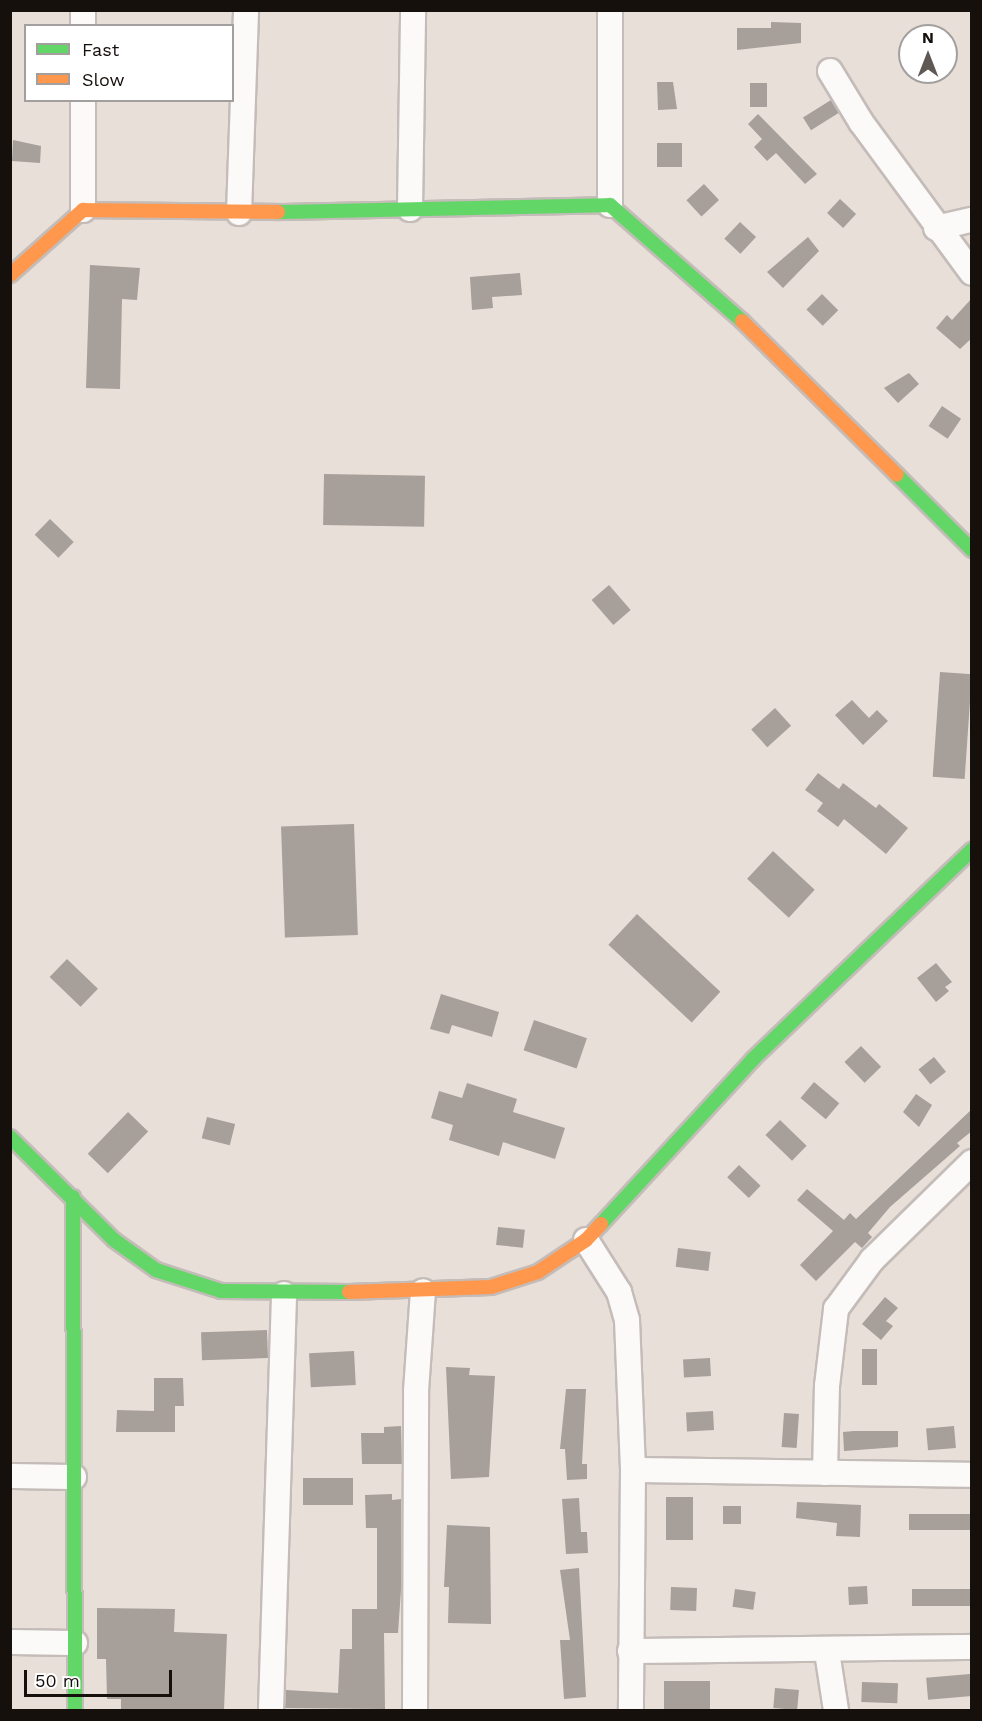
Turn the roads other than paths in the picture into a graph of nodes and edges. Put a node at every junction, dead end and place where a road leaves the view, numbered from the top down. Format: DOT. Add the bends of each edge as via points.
graph roads {
  1 [pos="246,10"];
  2 [pos="413,10"];
  3 [pos="610,10"];
  4 [pos="830,71"];
  5 [pos="82,102"];
  6 [pos="610,204"];
  7 [pos="410,209"];
  8 [pos="82,210"];
  9 [pos="239,213"];
  10 [pos="972,220"];
  11 [pos="936,228"];
  12 [pos="972,273"];
  13 [pos="10,275"];
  14 [pos="972,550"];
  15 [pos="968,861"];
  16 [pos="10,1137"];
  17 [pos="972,1162"];
  18 [pos="73,1197"];
  19 [pos="586,1240"];
  20 [pos="423,1291"];
  21 [pos="284,1294"];
  22 [pos="633,1470"];
  23 [pos="825,1473"];
  24 [pos="972,1474"];
  25 [pos="10,1476"];
  26 [pos="74,1477"];
  27 [pos="10,1642"];
  28 [pos="75,1643"];
  29 [pos="972,1647"];
  30 [pos="630,1651"];
  31 [pos="827,1652"];
  32 [pos="75,1710"];
  33 [pos="271,1710"];
  34 [pos="415,1710"];
  35 [pos="631,1710"];
  36 [pos="836,1710"];
  1 -- 9 [label="street"];
  2 -- 7 [label="street"];
  3 -- 6 [label="street"];
  4 -- 11 [label="street"];
  5 -- 8 [label="street"];
  6 -- 7 [label="street"];
  6 -- 14 [label="street" via="713,292"];
  7 -- 9 [label="street"];
  8 -- 9 [label="street"];
  8 -- 13 [label="street"];
  10 -- 11 [label="street"];
  11 -- 12 [label="street"];
  15 -- 19 [label="street" via="753,1059"];
  16 -- 18 [label="street"];
  17 -- 23 [label="street" via="872,1260 836,1309 827,1386"];
  18 -- 21 [label="street" via="114,1240 156,1270 221,1291"];
  18 -- 26 [label="street"];
  19 -- 20 [label="street" via="538,1272 491,1287"];
  19 -- 22 [label="street" via="619,1292 627,1320"];
  20 -- 21 [label="street"];
  20 -- 34 [label="street" via="416,1391"];
  21 -- 33 [label="street"];
  22 -- 23 [label="street"];
  22 -- 30 [label="street"];
  23 -- 24 [label="street"];
  25 -- 26 [label="street"];
  26 -- 28 [label="street"];
  27 -- 28 [label="street"];
  28 -- 32 [label="street"];
  29 -- 31 [label="street"];
  30 -- 31 [label="street"];
  30 -- 35 [label="street"];
  31 -- 36 [label="street"];
}
